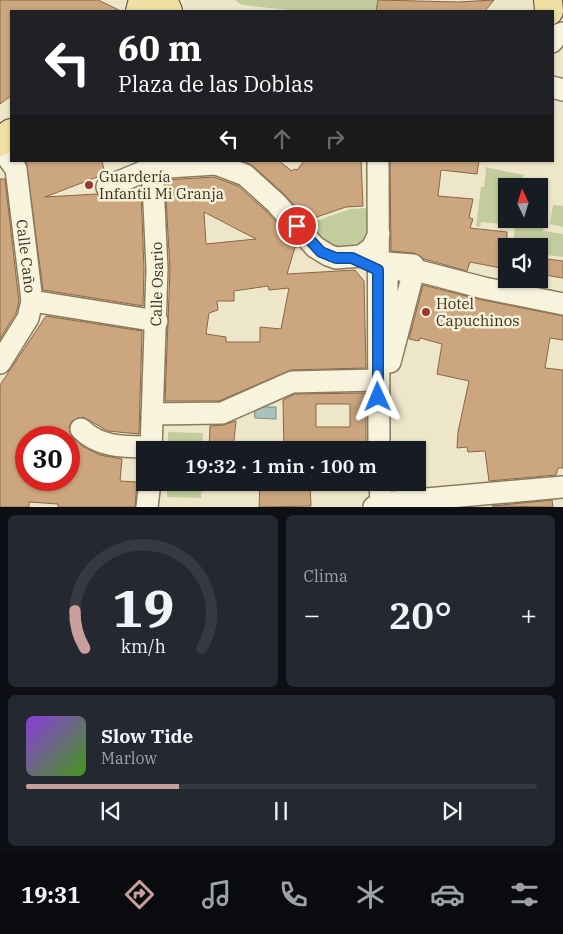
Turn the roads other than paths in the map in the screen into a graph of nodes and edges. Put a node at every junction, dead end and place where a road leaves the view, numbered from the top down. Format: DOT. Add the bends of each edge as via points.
graph roads {
  1 [pos="553,0"];
  2 [pos="563,20"];
  3 [pos="10,134"];
  4 [pos="0,142"];
  5 [pos="0,147"];
  6 [pos="10,161"];
  7 [pos="11,162"];
  8 [pos="378,162"];
  9 [pos="152,164"];
  10 [pos="107,187"];
  11 [pos="379,234"];
  12 [pos="352,258"];
  13 [pos="382,270"];
  14 [pos="411,270"];
  15 [pos="32,301"];
  16 [pos="563,304"];
  17 [pos="157,321"];
  18 [pos="0,363"];
  19 [pos="378,380"];
  20 [pos="152,414"];
  21 [pos="80,429"];
  22 [pos="151,441"];
  23 [pos="379,441"];
  24 [pos="136,447"];
  25 [pos="563,487"];
  26 [pos="149,491"];
  27 [pos="379,497"];
  28 [pos="147,506"];
  1 -- 2 [label="street"];
  3 -- 4 [label="main road"];
  5 -- 6 [label="street, Calle Caño"];
  7 -- 15 [label="street, Calle Caño" via="16,169"];
  8 -- 11 [label="street"];
  9 -- 10 [label="street"];
  9 -- 12 [label="street" via="216,164 245,175 321,252 336,258"];
  9 -- 17 [label="street, Calle Osario"];
  11 -- 12 [label="street" via="368,252"];
  11 -- 13 [label="street"];
  12 -- 13 [label="street"];
  13 -- 14 [label="street" via="387,263 412,265"];
  13 -- 14 [label="street" via="387,361 390,362 413,274"];
  13 -- 19 [label="street"];
  14 -- 16 [label="street"];
  15 -- 17 [label="street"];
  15 -- 18 [label="street, Calle Caño" via="28,318"];
  17 -- 20 [label="street, Calle Osario"];
  19 -- 20 [label="street" via="292,382 222,413"];
  19 -- 23 [label="street"];
  20 -- 22 [label="street, Calle Osario"];
  21 -- 24 [label="street" via="113,446"];
  25 -- 27 [label="street"];
  26 -- 28 [label="street"];
}
